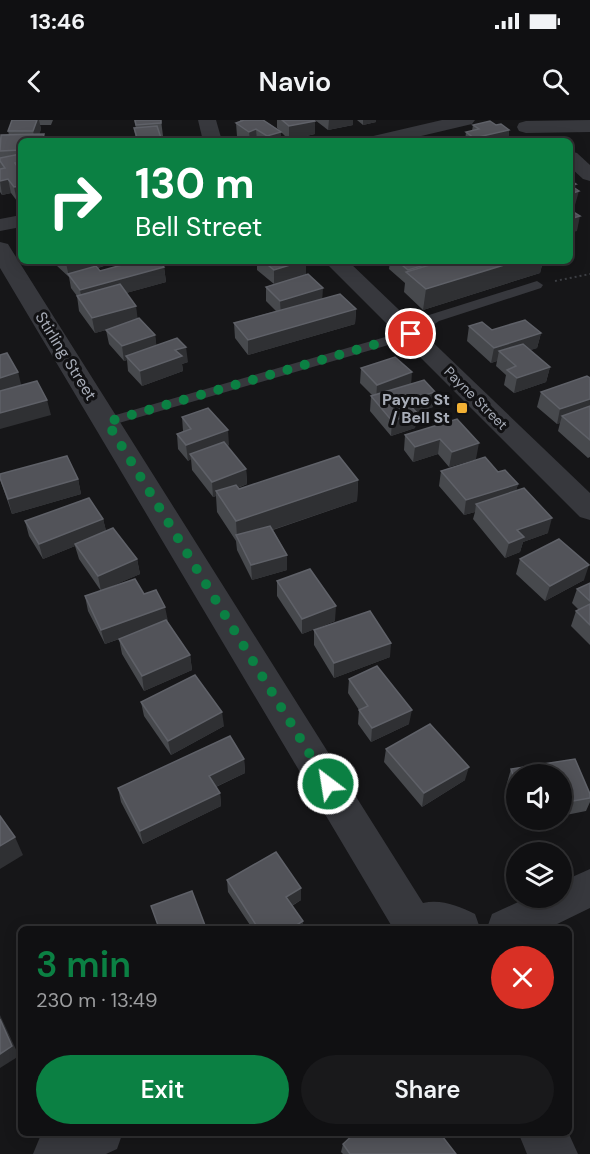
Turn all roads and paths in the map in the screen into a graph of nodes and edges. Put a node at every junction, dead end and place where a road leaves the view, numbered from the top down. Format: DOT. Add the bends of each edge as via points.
graph roads {
  1 [pos="207,120"];
  2 [pos="466,120"];
  3 [pos="521,123"];
  4 [pos="590,126"];
  5 [pos="211,138"];
  6 [pos="389,138"];
  7 [pos="543,138"];
  8 [pos="573,158"];
  9 [pos="573,160"];
  10 [pos="590,167"];
  11 [pos="590,175"];
  12 [pos="18,222"];
  13 [pos="0,225"];
  14 [pos="0,249"];
  15 [pos="338,264"];
  16 [pos="590,274"];
  17 [pos="537,285"];
  18 [pos="411,334"];
  19 [pos="107,422"];
  20 [pos="590,510"];
  21 [pos="590,888"];
  22 [pos="411,926"];
  23 [pos="414,926"];
  24 [pos="455,926"];
  25 [pos="511,926"];
  26 [pos="92,1136"];
  27 [pos="543,1136"];
  28 [pos="57,1154"];
  29 [pos="554,1154"];
  1 -- 5 [label="street"];
  2 -- 6 [label="street"];
  3 -- 4 [label="street"];
  3 -- 7 [label="street"];
  8 -- 10 [label="street"];
  9 -- 11 [label="street"];
  12 -- 13 [label="street"];
  14 -- 19 [label="street, Stirling Street"];
  15 -- 18 [label="street, Payne Street"];
  16 -- 17 [label="path"];
  17 -- 18 [label="lane" via="434,318"];
  18 -- 19 [label="lane"];
  18 -- 20 [label="street, Payne Street"];
  19 -- 22 [label="street, Stirling Street"];
  21 -- 25 [label="street"];
  23 -- 24 [label="street" via="427,921"];
  26 -- 28 [label="street"];
  27 -- 29 [label="street"];
}
